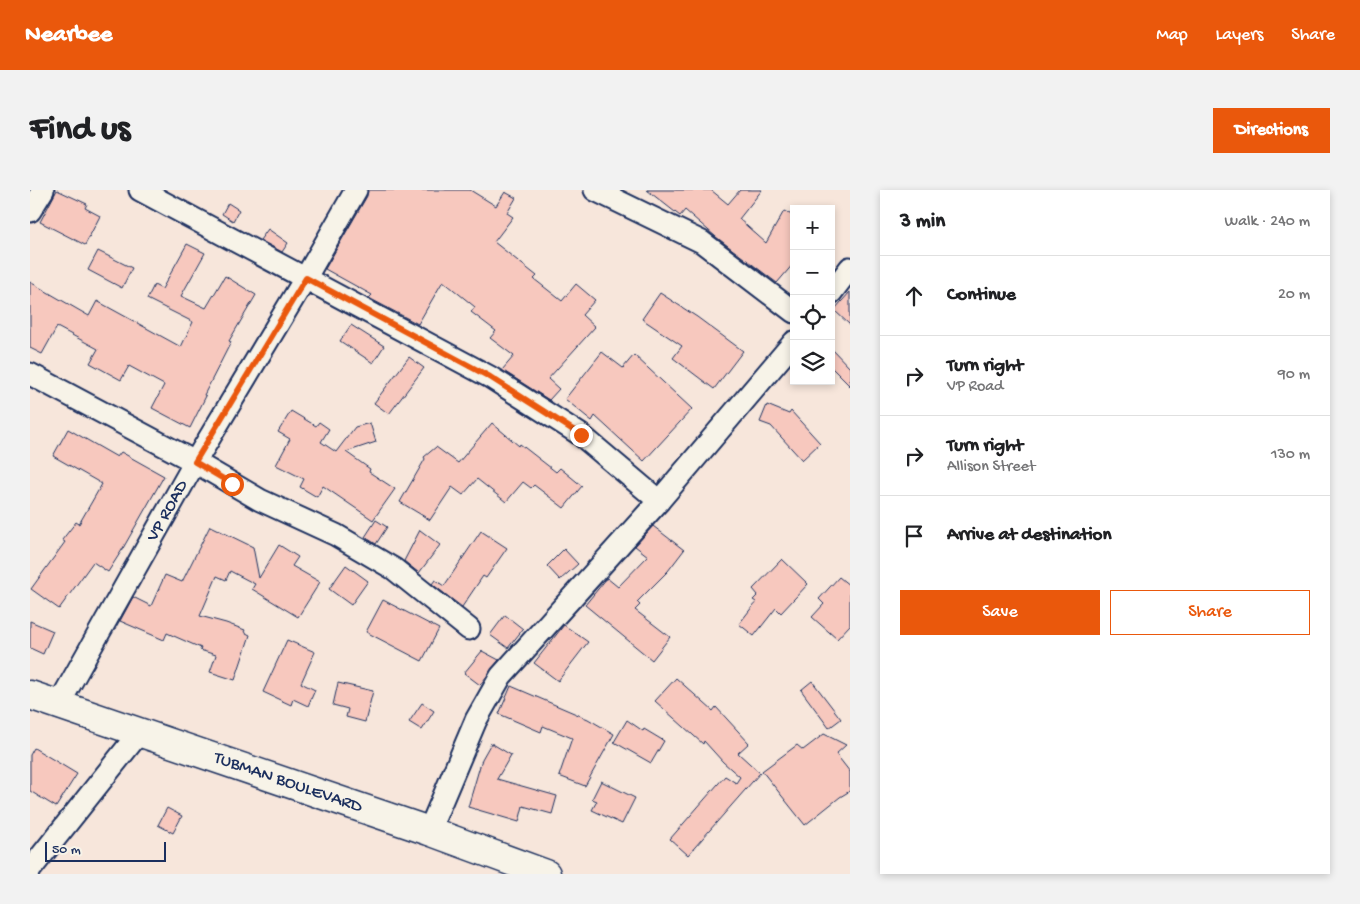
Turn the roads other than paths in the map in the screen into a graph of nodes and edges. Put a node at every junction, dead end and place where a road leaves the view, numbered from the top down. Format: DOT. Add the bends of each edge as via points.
graph roads {
  1 [pos="43,190"];
  2 [pos="140,190"];
  3 [pos="356,190"];
  4 [pos="595,190"];
  5 [pos="30,211"];
  6 [pos="850,268"];
  7 [pos="306,278"];
  8 [pos="835,288"];
  9 [pos="790,309"];
  10 [pos="790,347"];
  11 [pos="30,374"];
  12 [pos="195,462"];
  13 [pos="659,501"];
  14 [pos="469,629"];
  15 [pos="30,695"];
  16 [pos="59,704"];
  17 [pos="139,732"];
  18 [pos="428,831"];
  19 [pos="30,870"];
  20 [pos="546,874"];
  1 -- 5 [label="street"];
  2 -- 7 [label="street"];
  3 -- 7 [label="street, VP ROAD"];
  4 -- 9 [label="street" via="702,242"];
  6 -- 8 [label="street"];
  7 -- 12 [label="street, VP ROAD"];
  7 -- 13 [label="street" via="498,383 581,435"];
  10 -- 13 [label="street"];
  11 -- 12 [label="street"];
  12 -- 14 [label="street" via="260,500 336,535 394,568"];
  12 -- 16 [label="street, VP ROAD"];
  13 -- 18 [label="street" via="501,676 476,720"];
  15 -- 16 [label="highway, TUBMAN BOULEVARD"];
  16 -- 17 [label="highway, TUBMAN BOULEVARD"];
  17 -- 18 [label="highway, TUBMAN BOULEVARD"];
  17 -- 19 [label="street"];
  18 -- 20 [label="highway, TUBMAN BOULEVARD"];
}
